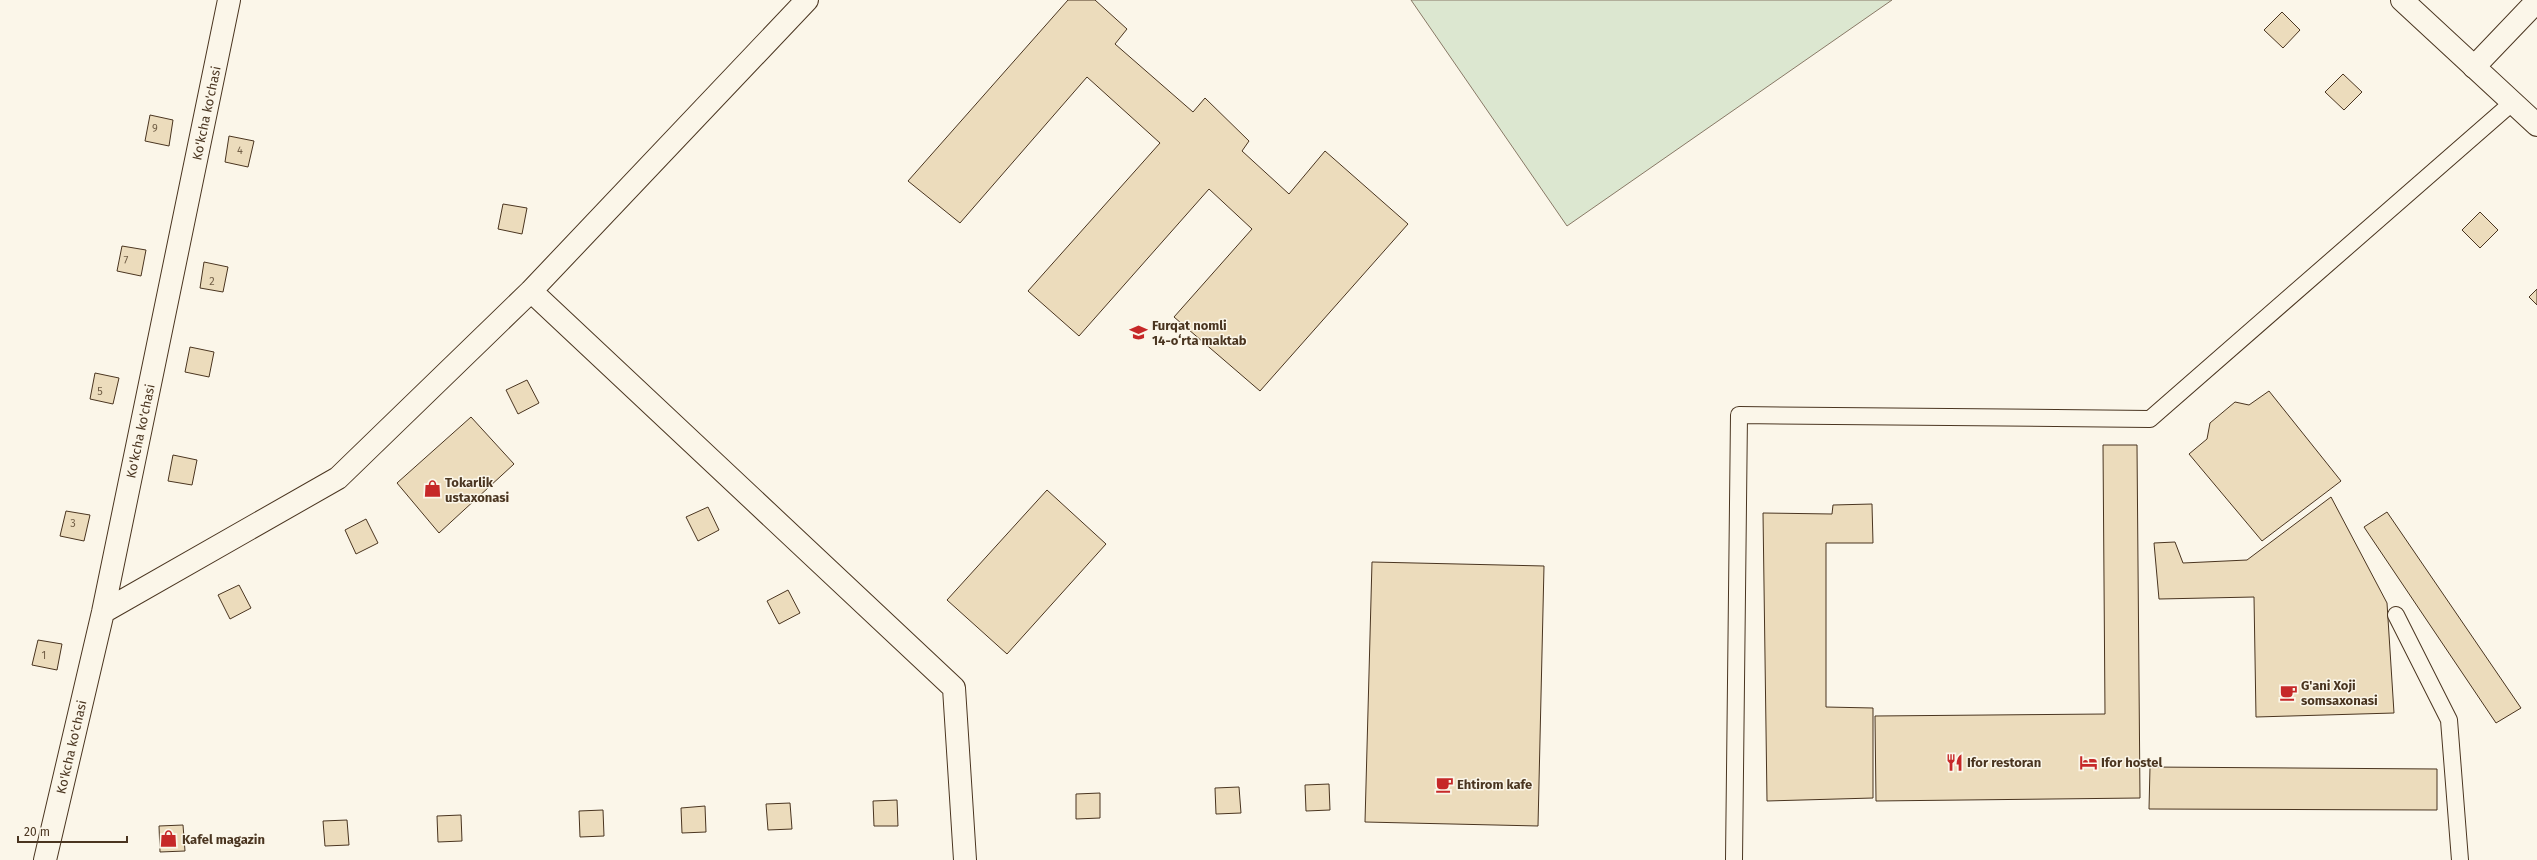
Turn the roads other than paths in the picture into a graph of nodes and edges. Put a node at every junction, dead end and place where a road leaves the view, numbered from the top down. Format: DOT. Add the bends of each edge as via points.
graph roads {
  1 [pos="229,0"];
  2 [pos="807,0"];
  3 [pos="2402,0"];
  4 [pos="2537,1"];
  5 [pos="2474,67"];
  6 [pos="2513,102"];
  7 [pos="2537,125"];
  8 [pos="531,291"];
  9 [pos="103,612"];
  10 [pos="2396,614"];
  11 [pos="45,860"];
  12 [pos="965,860"];
  13 [pos="1734,860"];
  14 [pos="2460,860"];
  1 -- 9 [label="street, Ko'kcha ko'chasi"];
  2 -- 8 [label="street"];
  3 -- 5 [label="street"];
  4 -- 5 [label="street"];
  5 -- 6 [label="street"];
  6 -- 7 [label="street"];
  6 -- 13 [label="lane" via="2150,418 1739,415"];
  8 -- 9 [label="street" via="338,478"];
  8 -- 12 [label="street" via="954,688"];
  9 -- 11 [label="street, Ko'kcha ko'chasi"];
  10 -- 14 [label="lane" via="2449,720"];
}
